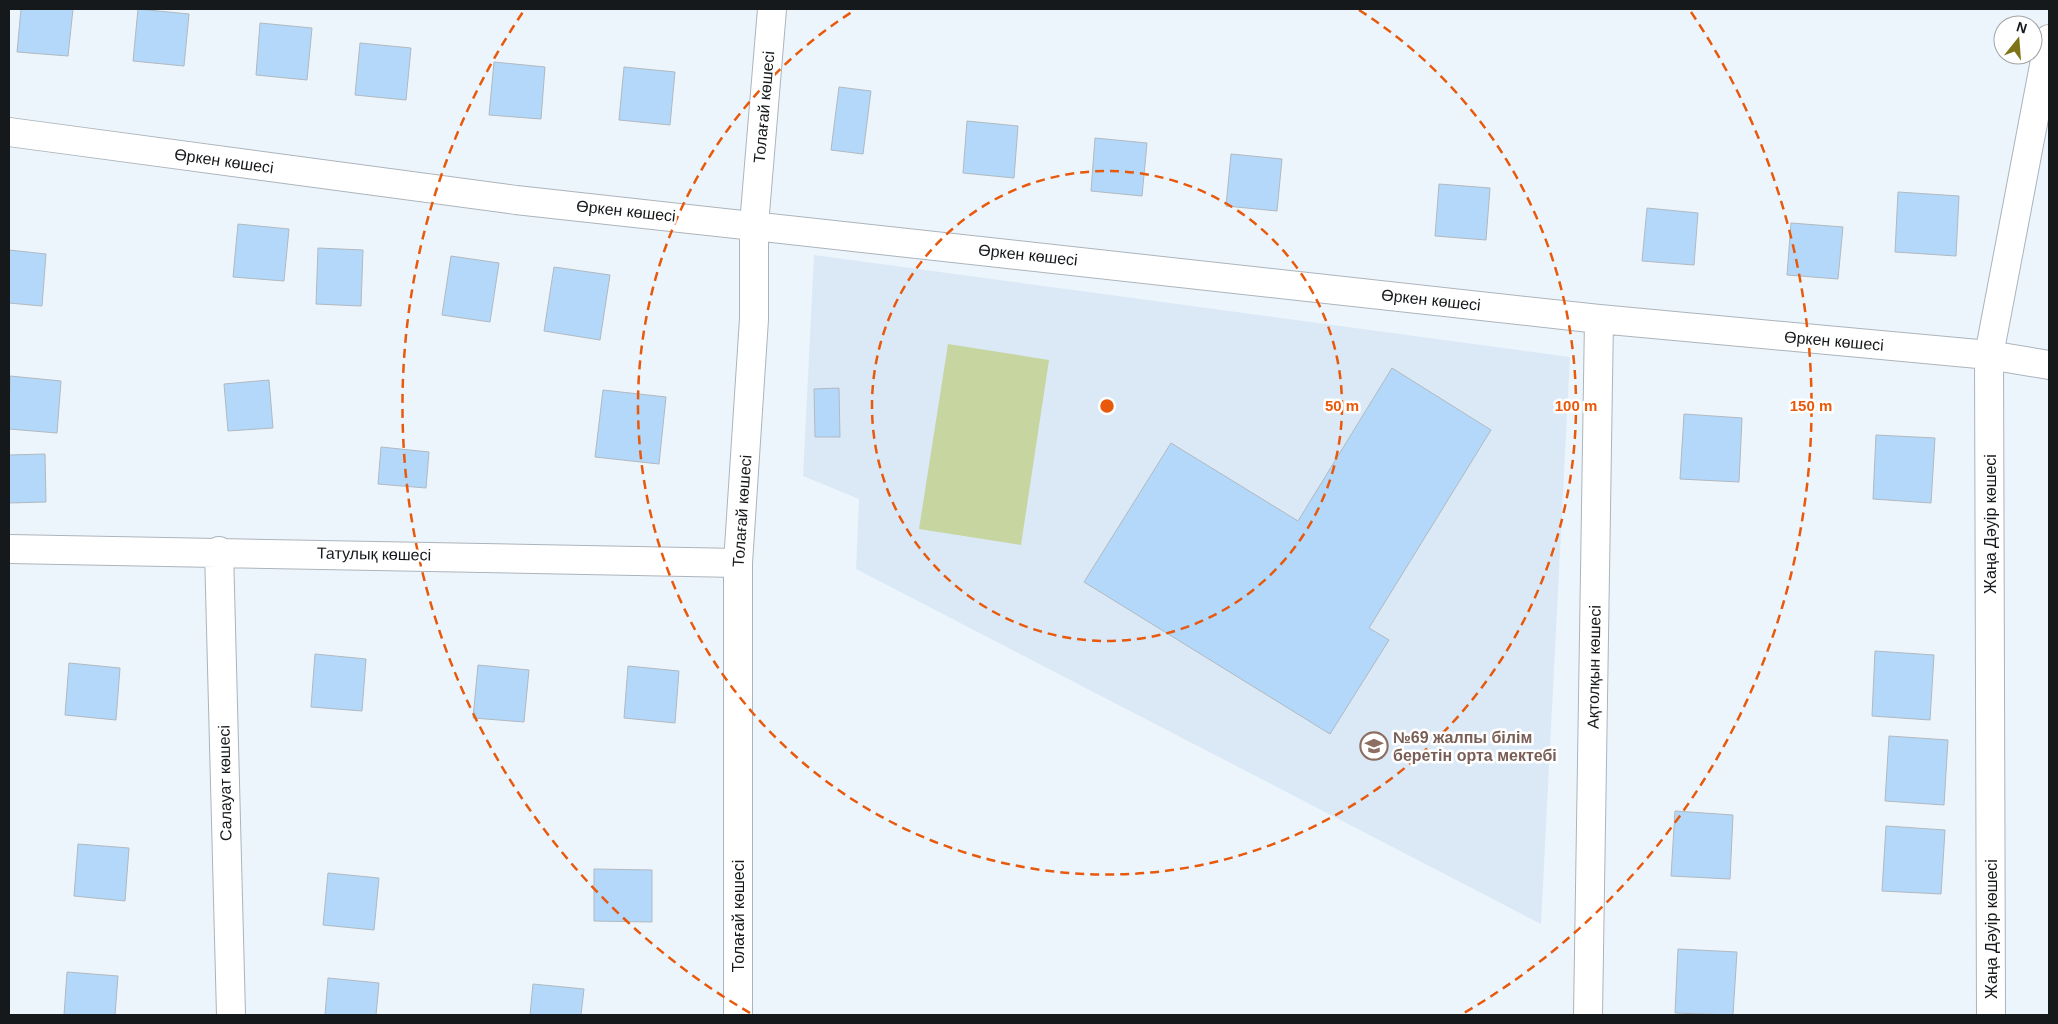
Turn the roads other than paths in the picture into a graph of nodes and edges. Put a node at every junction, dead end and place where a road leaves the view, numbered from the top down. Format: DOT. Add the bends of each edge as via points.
graph roads {
  1 [pos="772,9"];
  2 [pos="2049,39"];
  3 [pos="9,132"];
  4 [pos="754,225"];
  5 [pos="1599,319"];
  6 [pos="1989,356"];
  7 [pos="2049,365"];
  8 [pos="9,549"];
  9 [pos="219,551"];
  10 [pos="738,562"];
  11 [pos="231,1015"];
  12 [pos="738,1015"];
  13 [pos="1588,1015"];
  14 [pos="1991,1015"];
  1 -- 4 [label="street, Толағай көшесі"];
  2 -- 6 [label="street, Жаңа Дәуір көшесі"];
  3 -- 4 [label="street, Өркен көшесі" via="516,200"];
  4 -- 5 [label="street, Өркен көшесі"];
  4 -- 10 [label="street, Толағай көшесі" via="754,319"];
  5 -- 6 [label="street, Өркен көшесі"];
  5 -- 13 [label="street, Ақтолқын көшесі"];
  6 -- 7 [label="street, Өркен көшесі"];
  6 -- 14 [label="street, Жаңа Дәуір көшесі"];
  8 -- 9 [label="street, Татулық көшесі"];
  9 -- 10 [label="street, Татулық көшесі"];
  9 -- 11 [label="street, Салауат көшесі"];
  10 -- 12 [label="street, Толағай көшесі"];
}
